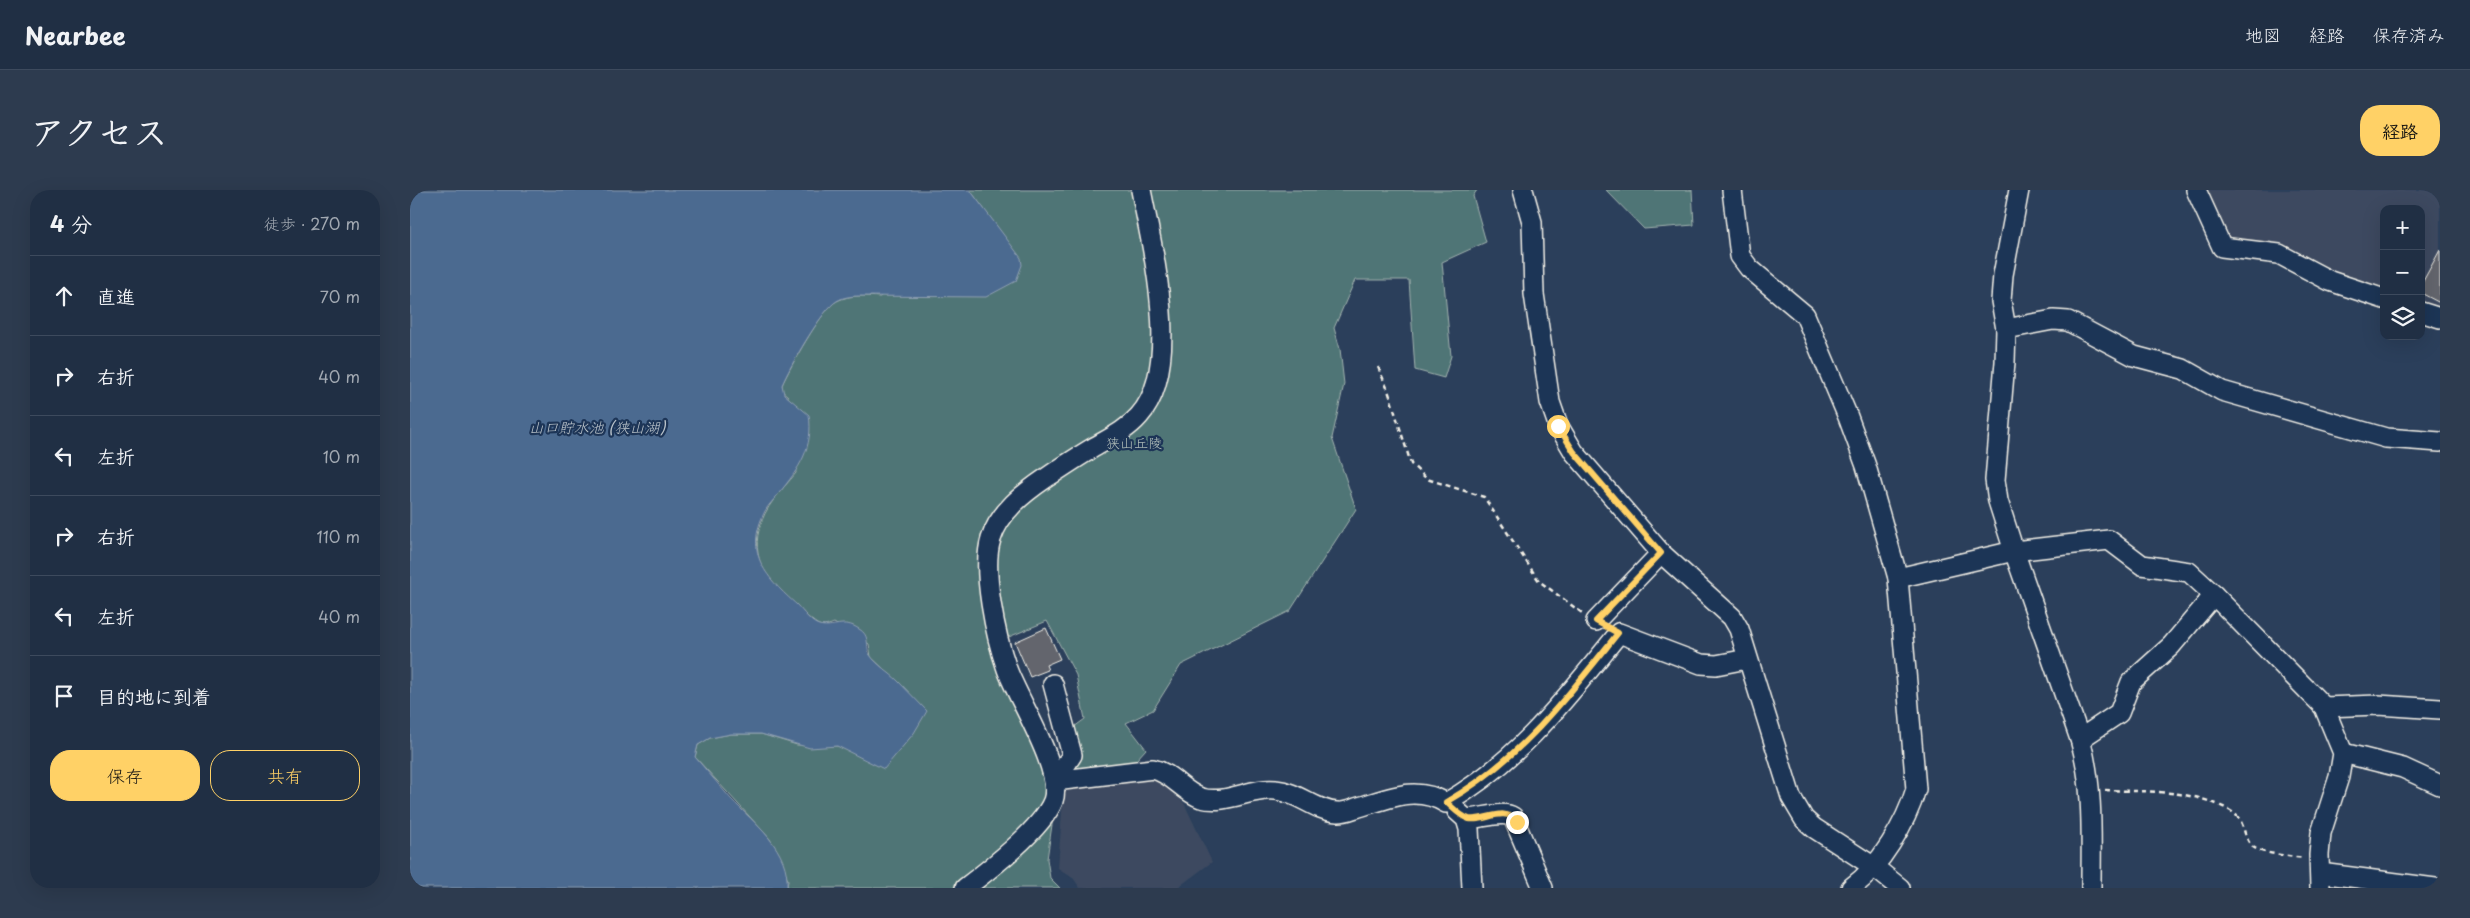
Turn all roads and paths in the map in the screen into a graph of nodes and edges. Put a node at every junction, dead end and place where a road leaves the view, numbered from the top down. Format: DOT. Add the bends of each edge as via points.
graph roads {
  1 [pos="1141,190"];
  2 [pos="1523,190"];
  3 [pos="1732,190"];
  4 [pos="2019,190"];
  5 [pos="2196,190"];
  6 [pos="2380,298"];
  7 [pos="2425,313"];
  8 [pos="2440,318"];
  9 [pos="2006,329"];
  10 [pos="1378,367"];
  11 [pos="2440,442"];
  12 [pos="2014,551"];
  13 [pos="1661,553"];
  14 [pos="1898,578"];
  15 [pos="2214,595"];
  16 [pos="1596,621"];
  17 [pos="1747,659"];
  18 [pos="1053,684"];
  19 [pos="2324,707"];
  20 [pos="2440,709"];
  21 [pos="2080,739"];
  22 [pos="2343,753"];
  23 [pos="1055,781"];
  24 [pos="2440,785"];
  25 [pos="2091,789"];
  26 [pos="1446,802"];
  27 [pos="1466,819"];
  28 [pos="1874,868"];
  29 [pos="2320,874"];
  30 [pos="965,888"];
  31 [pos="1472,888"];
  32 [pos="1543,888"];
  33 [pos="1852,888"];
  34 [pos="1900,888"];
  35 [pos="2091,888"];
  36 [pos="2435,888"];
  1 -- 23 [label="street" via="1161,308 1158,369 1152,398 1139,416 1118,434 1091,448 1019,497 991,538 987,560 993,613 1002,653"];
  2 -- 13 [label="street" via="1532,222 1534,294 1546,378 1558,426 1584,465"];
  3 -- 14 [label="street" via="1740,256 1749,268 1805,315 1866,466"];
  4 -- 9 [label="street" via="2003,275 2001,301"];
  5 -- 6 [label="street" via="2222,247 2279,254 2330,282"];
  7 -- 8 [label="street"];
  9 -- 11 [label="street" via="2053,320 2068,321 2134,356 2183,369 2222,391 2386,438"];
  9 -- 12 [label="street" via="1995,480 1998,501"];
  10 -- 16 [label="path" via="1411,464 1428,479 1484,497 1539,581 1570,606"];
  12 -- 14 [label="street"];
  12 -- 15 [label="street" via="2109,540 2142,564 2189,572"];
  12 -- 21 [label="street"];
  13 -- 16 [label="street"];
  13 -- 17 [label="street" via="1732,617 1739,629"];
  14 -- 28 [label="street" via="1916,789 1910,807"];
  15 -- 19 [label="street"];
  15 -- 21 [label="street" via="2171,646 2131,682 2119,713"];
  17 -- 26 [label="street" via="1716,665 1701,664 1618,633 1524,745 1463,793"];
  17 -- 28 [label="street" via="1796,808 1814,828"];
  18 -- 23 [label="street" via="1072,754"];
  19 -- 20 [label="street" via="2378,705"];
  19 -- 22 [label="street"];
  21 -- 25 [label="street"];
  22 -- 24 [label="street" via="2404,768"];
  22 -- 29 [label="street" via="2339,777 2321,833"];
  23 -- 26 [label="street" via="1153,769 1162,771 1196,796 1222,800 1264,789 1278,790 1327,811 1340,812 1404,794 1431,794"];
  23 -- 30 [label="street" via="1053,799 1042,819"];
  25 -- 29 [label="path" via="2185,794 2207,801 2231,811 2242,821 2251,845 2258,850"];
  25 -- 35 [label="street"];
  26 -- 27 [label="street"];
  27 -- 31 [label="street"];
  27 -- 32 [label="street" via="1501,814 1513,817"];
  28 -- 33 [label="street"];
  28 -- 34 [label="street"];
  29 -- 36 [label="street"];
}
